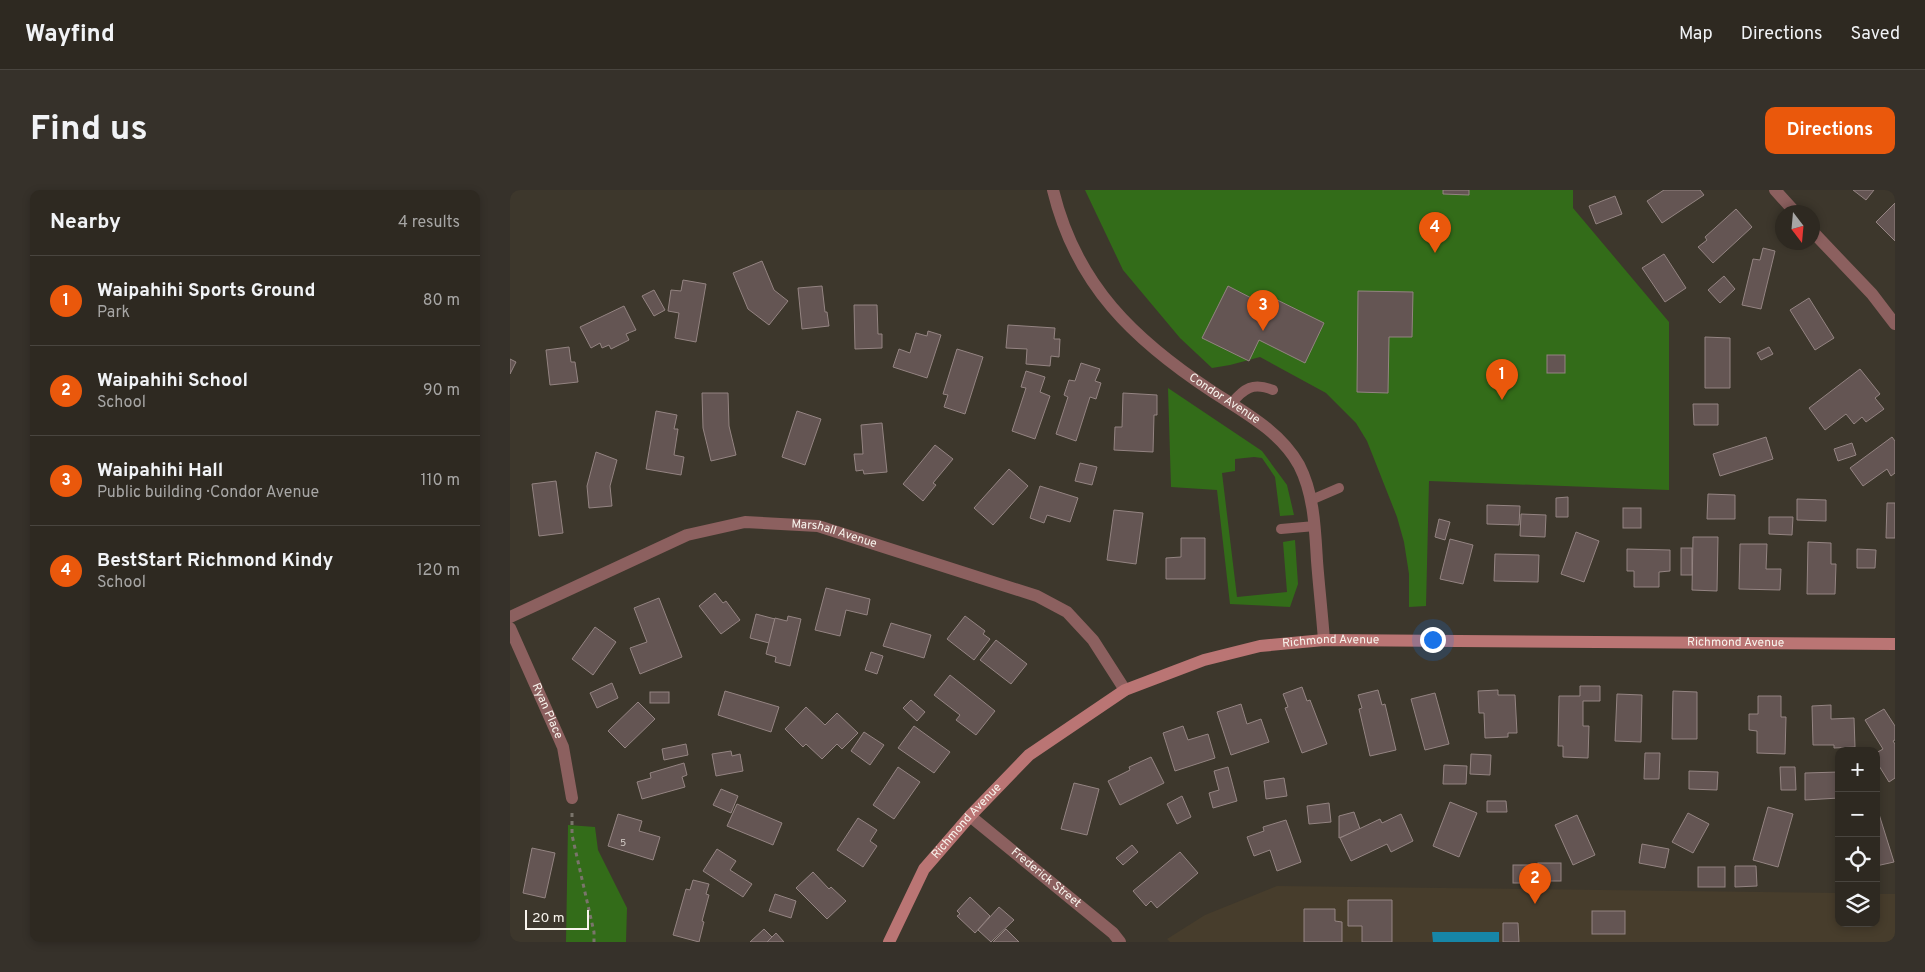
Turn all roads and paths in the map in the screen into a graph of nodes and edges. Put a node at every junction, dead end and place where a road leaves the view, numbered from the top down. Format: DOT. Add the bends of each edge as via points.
graph roads {
  1 [pos="1053,190"];
  2 [pos="1775,190"];
  3 [pos="1789,205"];
  4 [pos="1820,239"];
  5 [pos="1895,324"];
  6 [pos="1273,390"];
  7 [pos="1231,404"];
  8 [pos="1339,488"];
  9 [pos="1312,500"];
  10 [pos="1315,526"];
  11 [pos="1281,529"];
  12 [pos="510,617"];
  13 [pos="510,628"];
  14 [pos="1324,640"];
  15 [pos="1895,644"];
  16 [pos="1125,690"];
  17 [pos="572,798"];
  18 [pos="970,816"];
  19 [pos="594,942"];
  20 [pos="889,942"];
  21 [pos="1120,942"];
  1 -- 7 [label="street, Condor Avenue" via="1058,213 1073,250 1110,306 1152,348"];
  2 -- 3 [label="street"];
  4 -- 5 [label="street" via="1872,294"];
  6 -- 7 [label="lane" via="1257,385 1242,391"];
  7 -- 9 [label="street, Condor Avenue" via="1280,440 1298,464"];
  8 -- 9 [label="lane"];
  9 -- 10 [label="street, Condor Avenue"];
  10 -- 11 [label="lane"];
  10 -- 14 [label="street, Condor Avenue"];
  12 -- 16 [label="street, Marshall Avenue" via="687,535 745,522 818,526 1037,596 1067,612 1093,640"];
  13 -- 17 [label="street, Ryan Place" via="563,747"];
  14 -- 15 [label="street, Richmond Avenue"];
  14 -- 16 [label="street, Richmond Avenue" via="1260,646 1204,660"];
  16 -- 18 [label="street, Richmond Avenue" via="1029,755"];
  17 -- 19 [label="path" via="572,835"];
  18 -- 20 [label="street, Richmond Avenue" via="924,870"];
  18 -- 21 [label="street, Frederick Street"];
}
